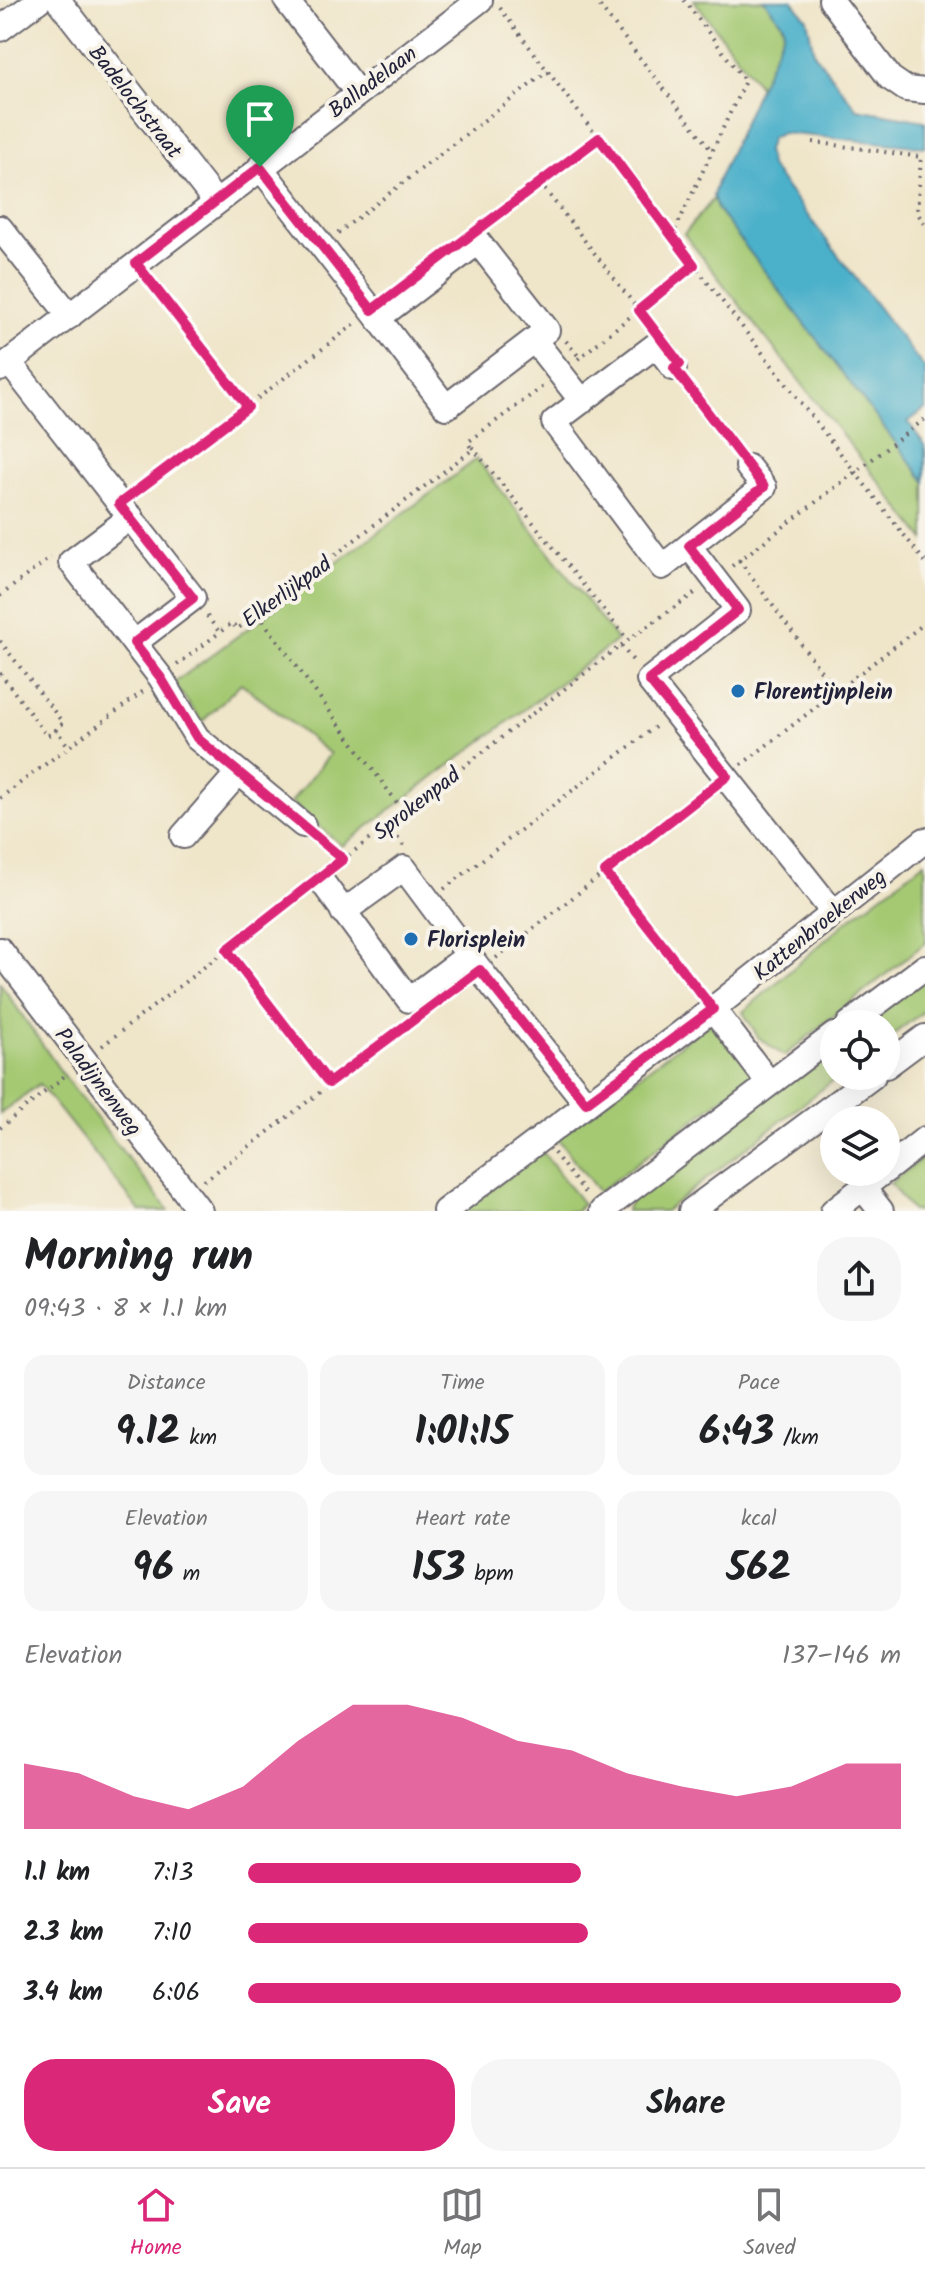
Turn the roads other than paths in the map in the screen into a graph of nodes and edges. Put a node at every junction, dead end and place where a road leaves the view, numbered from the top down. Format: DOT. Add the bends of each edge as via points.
graph roads {
  1 [pos="39,0"];
  2 [pos="58,0"];
  3 [pos="286,0"];
  4 [pos="480,0"];
  5 [pos="831,0"];
  6 [pos="0,29"];
  7 [pos="925,91"];
  8 [pos="357,92"];
  9 [pos="260,167"];
  10 [pos="215,201"];
  11 [pos="0,228"];
  12 [pos="375,314"];
  13 [pos="70,316"];
  14 [pos="534,340"];
  15 [pos="4,365"];
  16 [pos="674,368"];
  17 [pos="582,401"];
  18 [pos="748,467"];
  19 [pos="125,510"];
  20 [pos="689,546"];
  21 [pos="134,643"];
  22 [pos="238,773"];
  23 [pos="303,825"];
  24 [pos="183,836"];
  25 [pos="925,840"];
  26 [pos="320,880"];
  27 [pos="343,912"];
  28 [pos="833,912"];
  29 [pos="0,950"];
  30 [pos="475,962"];
  31 [pos="925,967"];
  32 [pos="713,1009"];
  33 [pos="868,1010"];
  34 [pos="925,1039"];
  35 [pos="820,1045"];
  36 [pos="900,1056"];
  37 [pos="769,1083"];
  38 [pos="854,1090"];
  39 [pos="586,1103"];
  40 [pos="925,1139"];
  41 [pos="900,1159"];
  42 [pos="866,1186"];
  43 [pos="863,1188"];
  44 [pos="193,1203"];
  45 [pos="596,1205"];
  46 [pos="445,1211"];
  47 [pos="691,1211"];
  48 [pos="833,1211"];
  49 [pos="881,1211"];
  1 -- 6 [label="street"];
  2 -- 10 [label="street, Badelochstraat"];
  3 -- 8 [label="street"];
  4 -- 8 [label="street, Balladelaan"];
  5 -- 7 [label="street" via="890,78 906,89"];
  8 -- 9 [label="street, Balladelaan"];
  9 -- 10 [label="street, Balladelaan"];
  9 -- 12 [label="street"];
  10 -- 13 [label="street, Balladelaan"];
  11 -- 13 [label="street"];
  12 -- 14 [label="street" via="446,407"];
  12 -- 14 [label="street" via="478,242 547,330"];
  13 -- 15 [label="street, Balladelaan"];
  14 -- 17 [label="street"];
  15 -- 19 [label="street"];
  16 -- 17 [label="street" via="656,345"];
  17 -- 20 [label="street" via="554,422 662,567"];
  18 -- 20 [label="street" via="764,487"];
  19 -- 21 [label="street" via="71,562"];
  19 -- 21 [label="street" via="193,598"];
  20 -- 28 [label="street" via="738,610 649,680"];
  21 -- 22 [label="street" via="197,738"];
  22 -- 23 [label="street"];
  22 -- 24 [label="street"];
  25 -- 28 [label="street, Kattenbroekerweg"];
  26 -- 27 [label="street"];
  27 -- 30 [label="street" via="409,1000"];
  27 -- 30 [label="street" via="404,868"];
  28 -- 32 [label="street, Kattenbroekerweg"];
  29 -- 44 [label="street, Paladijnenweg"];
  30 -- 39 [label="street"];
  31 -- 33 [label="street"];
  32 -- 37 [label="street"];
  32 -- 39 [label="street, Kattenbroekerweg"];
  34 -- 36 [label="street"];
  35 -- 37 [label="street"];
  37 -- 45 [label="street"];
  38 -- 47 [label="street"];
  39 -- 46 [label="street, Kattenbroekerweg"];
  40 -- 41 [label="street"];
  42 -- 43 [label="street"];
  43 -- 48 [label="street"];
  43 -- 49 [label="street"];
}
